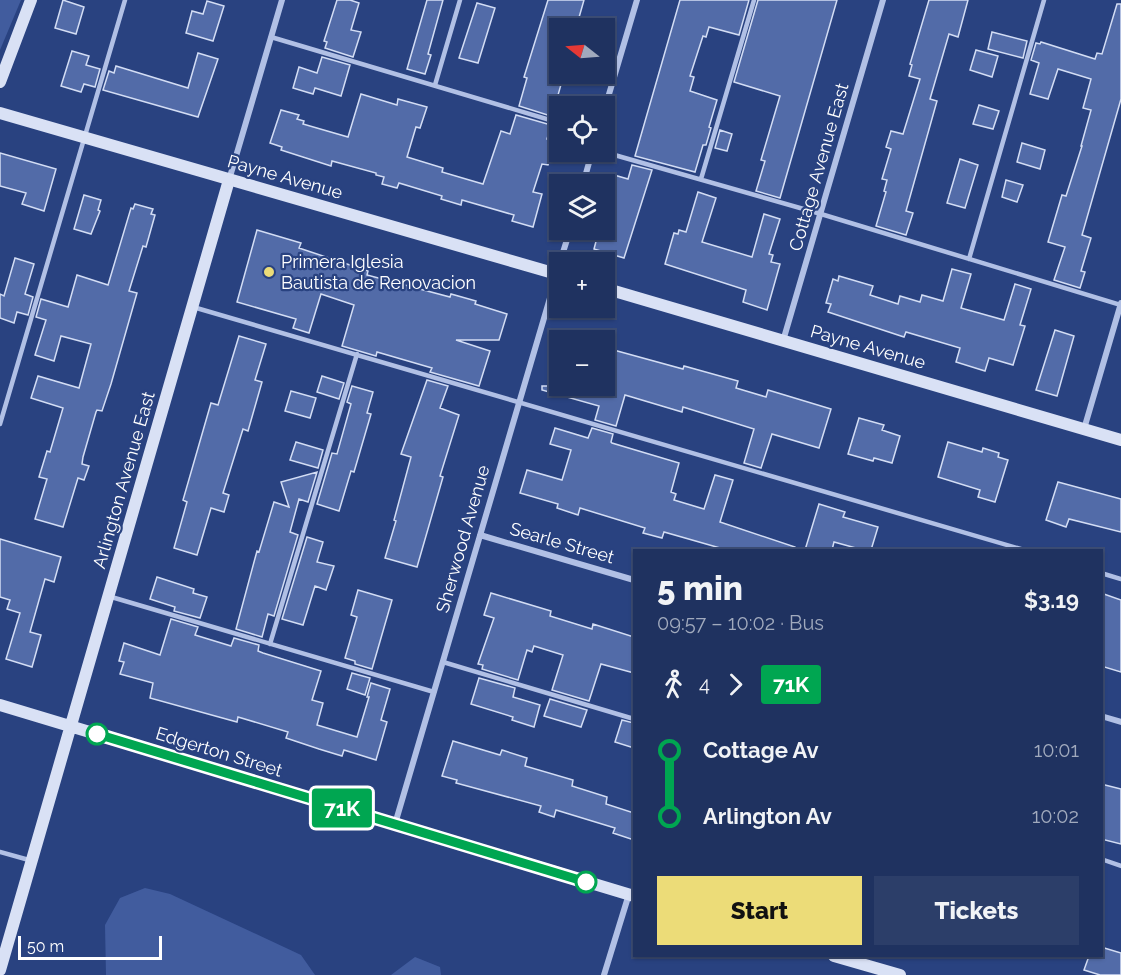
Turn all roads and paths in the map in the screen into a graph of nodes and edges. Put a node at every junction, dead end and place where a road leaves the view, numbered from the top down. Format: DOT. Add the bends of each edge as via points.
graph roads {
  1 [pos="31,0"];
  2 [pos="124,0"];
  3 [pos="282,0"];
  4 [pos="460,0"];
  5 [pos="637,0"];
  6 [pos="754,0"];
  7 [pos="883,0"];
  8 [pos="1044,0"];
  9 [pos="271,37"];
  10 [pos="0,82"];
  11 [pos="435,85"];
  12 [pos="608,96"];
  13 [pos="0,113"];
  14 [pos="549,120"];
  15 [pos="84,137"];
  16 [pos="615,155"];
  17 [pos="701,179"];
  18 [pos="229,180"];
  19 [pos="821,214"];
  20 [pos="969,259"];
  21 [pos="549,266"];
  22 [pos="615,291"];
  23 [pos="549,302"];
  24 [pos="1121,304"];
  25 [pos="193,307"];
  26 [pos="783,341"];
  27 [pos="357,354"];
  28 [pos="519,401"];
  29 [pos="0,424"];
  30 [pos="1084,429"];
  31 [pos="1121,440"];
  32 [pos="480,535"];
  33 [pos="1021,549"];
  34 [pos="1103,574"];
  35 [pos="1121,579"];
  36 [pos="633,580"];
  37 [pos="108,596"];
  38 [pos="270,644"];
  39 [pos="443,662"];
  40 [pos="434,692"];
  41 [pos="0,705"];
  42 [pos="1103,717"];
  43 [pos="633,719"];
  44 [pos="1121,722"];
  45 [pos="71,726"];
  46 [pos="395,824"];
  47 [pos="0,852"];
  48 [pos="32,861"];
  49 [pos="1103,861"];
  50 [pos="1121,866"];
  51 [pos="632,895"];
  52 [pos="837,957"];
  53 [pos="0,970"];
  54 [pos="604,975"];
  55 [pos="900,975"];
  1 -- 10 [label="street"];
  2 -- 15 [label="lane"];
  3 -- 9 [label="street, Arlington Avenue East"];
  4 -- 11 [label="lane"];
  5 -- 12 [label="street"];
  6 -- 17 [label="lane"];
  7 -- 19 [label="street, Cottage Avenue East"];
  8 -- 20 [label="lane"];
  9 -- 11 [label="lane"];
  9 -- 18 [label="street, Arlington Avenue East"];
  11 -- 14 [label="lane"];
  13 -- 15 [label="street, Payne Avenue"];
  15 -- 18 [label="street, Payne Avenue"];
  15 -- 29 [label="lane"];
  16 -- 17 [label="lane"];
  17 -- 19 [label="lane"];
  18 -- 21 [label="street, Payne Avenue"];
  18 -- 25 [label="street, Arlington Avenue East"];
  19 -- 20 [label="lane"];
  19 -- 26 [label="street, Cottage Avenue East"];
  20 -- 24 [label="lane"];
  22 -- 26 [label="street, Payne Avenue"];
  23 -- 28 [label="street, Sherwood Avenue"];
  24 -- 30 [label="street"];
  25 -- 27 [label="lane"];
  25 -- 37 [label="street, Arlington Avenue East"];
  26 -- 30 [label="street, Payne Avenue"];
  27 -- 28 [label="lane"];
  27 -- 38 [label="lane"];
  28 -- 32 [label="street, Sherwood Avenue"];
  28 -- 33 [label="lane"];
  30 -- 31 [label="street, Payne Avenue"];
  32 -- 36 [label="street, Searle Street"];
  32 -- 39 [label="street, Sherwood Avenue"];
  34 -- 35 [label="lane"];
  37 -- 38 [label="lane"];
  37 -- 45 [label="street, Arlington Avenue East"];
  38 -- 40 [label="lane"];
  39 -- 40 [label="street, Sherwood Avenue"];
  39 -- 43 [label="lane"];
  40 -- 46 [label="street, Sherwood Avenue"];
  41 -- 45 [label="street, Edgerton Street"];
  42 -- 44 [label="street"];
  45 -- 46 [label="street, Edgerton Street"];
  45 -- 48 [label="street, Arlington Avenue East"];
  46 -- 51 [label="street, Edgerton Street"];
  47 -- 48 [label="lane"];
  48 -- 53 [label="street, Arlington Avenue East"];
  49 -- 50 [label="lane"];
  51 -- 54 [label="street"];
  52 -- 55 [label="street"];
}
